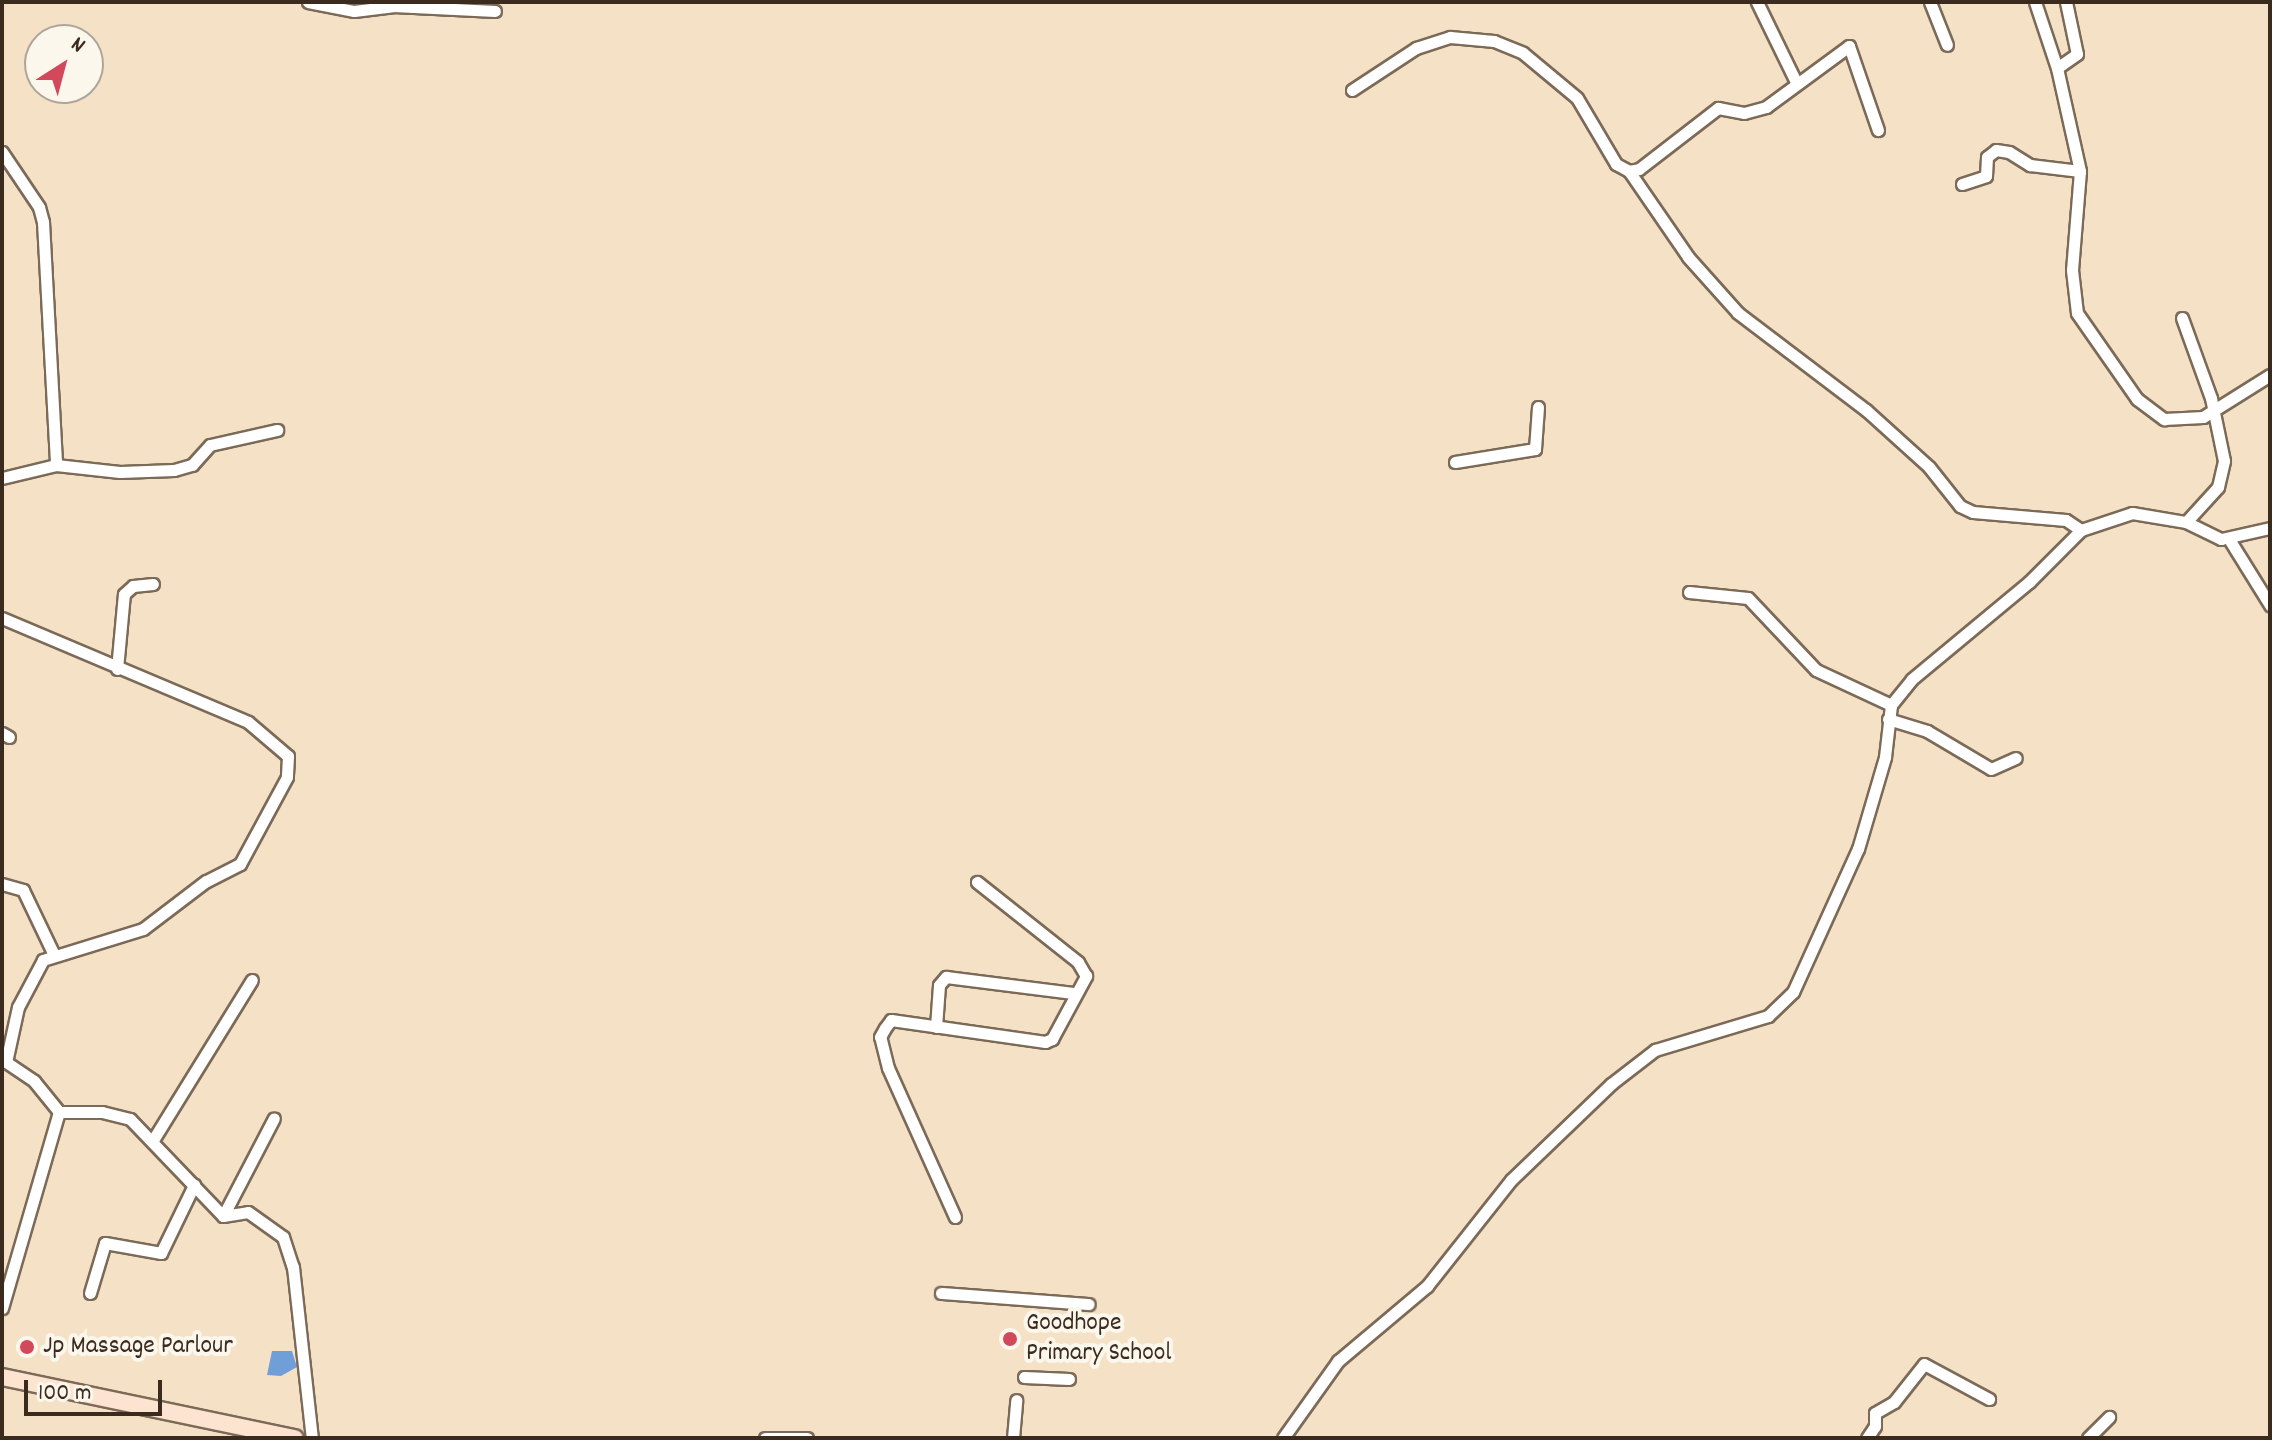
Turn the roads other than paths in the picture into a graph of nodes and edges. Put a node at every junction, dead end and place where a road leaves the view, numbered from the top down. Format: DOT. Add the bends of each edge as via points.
graph roads {
  1 [pos="308,2"];
  2 [pos="1757,2"];
  3 [pos="1930,2"];
  4 [pos="2035,2"];
  5 [pos="2066,2"];
  6 [pos="380,5"];
  7 [pos="495,11"];
  8 [pos="1947,45"];
  9 [pos="2057,68"];
  10 [pos="1795,80"];
  11 [pos="1352,90"];
  12 [pos="1878,130"];
  13 [pos="2,152"];
  14 [pos="1629,171"];
  15 [pos="2080,171"];
  16 [pos="1962,184"];
  17 [pos="2182,318"];
  18 [pos="2270,375"];
  19 [pos="1538,407"];
  20 [pos="2212,409"];
  21 [pos="277,430"];
  22 [pos="1455,462"];
  23 [pos="56,465"];
  24 [pos="2,478"];
  25 [pos="2186,522"];
  26 [pos="2270,528"];
  27 [pos="2081,530"];
  28 [pos="2229,539"];
  29 [pos="153,584"];
  30 [pos="1689,592"];
  31 [pos="2270,605"];
  32 [pos="2,618"];
  33 [pos="117,669"];
  34 [pos="1891,705"];
  35 [pos="1888,719"];
  36 [pos="2016,758"];
  37 [pos="977,882"];
  38 [pos="2,884"];
  39 [pos="54,955"];
  40 [pos="252,980"];
  41 [pos="1073,993"];
  42 [pos="936,1027"];
  43 [pos="59,1112"];
  44 [pos="274,1118"];
  45 [pos="153,1140"];
  46 [pos="194,1185"];
  47 [pos="223,1216"];
  48 [pos="955,1217"];
  49 [pos="90,1293"];
  50 [pos="941,1293"];
  51 [pos="1089,1304"];
  52 [pos="2,1308"];
  53 [pos="2,1377"];
  54 [pos="1024,1377"];
  55 [pos="1069,1379"];
  56 [pos="1989,1399"];
  57 [pos="1016,1400"];
  58 [pos="2109,1417"];
  59 [pos="295,1438"];
  60 [pos="312,1438"];
  61 [pos="765,1438"];
  62 [pos="807,1438"];
  63 [pos="1013,1438"];
  64 [pos="1283,1438"];
  65 [pos="1867,1438"];
  66 [pos="2088,1438"];
  1 -- 6 [label="street" via="354,11"];
  2 -- 10 [label="street"];
  3 -- 8 [label="street"];
  4 -- 9 [label="street"];
  5 -- 9 [label="street" via="2077,54"];
  6 -- 7 [label="street"];
  9 -- 15 [label="street"];
  10 -- 12 [label="street" via="1843,47 1851,47"];
  10 -- 14 [label="street" via="1766,107 1711,112 1639,169"];
  11 -- 14 [label="street" via="1432,42 1450,37 1507,45 1567,86 1616,164"];
  13 -- 23 [label="street" via="39,207 43,222"];
  14 -- 27 [label="street" via="1688,257 1738,313 1866,410 1929,467 1960,506 1973,512 2066,520"];
  15 -- 16 [label="street" via="2030,165 1996,150 1987,157 1985,178"];
  15 -- 20 [label="street" via="2072,270 2077,313 2137,399 2160,417 2203,417"];
  17 -- 20 [label="street"];
  18 -- 20 [label="street"];
  19 -- 22 [label="street" via="1535,449"];
  20 -- 25 [label="street" via="2224,461 2218,487"];
  21 -- 23 [label="street" via="210,445 192,465 174,470 120,472"];
  23 -- 24 [label="street"];
  25 -- 27 [label="street" via="2132,513"];
  25 -- 28 [label="street"];
  26 -- 28 [label="street"];
  27 -- 34 [label="street" via="2029,582 1912,679"];
  28 -- 31 [label="street"];
  29 -- 33 [label="street" via="133,586 124,594"];
  30 -- 34 [label="street" via="1748,598 1816,670"];
  32 -- 33 [label="street"];
  33 -- 39 [label="street" via="266,733 288,756 287,777 240,864 206,881 143,929"];
  34 -- 35 [label="street"];
  35 -- 36 [label="street" via="1927,731 1991,769"];
  35 -- 64 [label="street" via="1885,757 1858,849 1793,992 1768,1016 1655,1050 1611,1084 1511,1180 1427,1286 1338,1361"];
  37 -- 41 [label="street" via="1084,968 1086,976"];
  38 -- 39 [label="street" via="23,890"];
  39 -- 43 [label="street" via="43,960 28,982 6,1062 34,1081"];
  40 -- 45 [label="street"];
  41 -- 42 [label="street" via="1052,1039 1045,1042"];
  41 -- 42 [label="street" via="946,977 939,985"];
  42 -- 48 [label="street" via="891,1020 880,1037 915,1136"];
  43 -- 45 [label="street" via="117,1114"];
  43 -- 52 [label="street"];
  44 -- 47 [label="street"];
  45 -- 46 [label="street"];
  46 -- 47 [label="street"];
  46 -- 49 [label="street" via="161,1253 105,1243"];
  47 -- 60 [label="street" via="239,1211 259,1216 288,1246"];
  50 -- 51 [label="street"];
  53 -- 59 [label="main road"];
  54 -- 55 [label="street"];
  56 -- 65 [label="street" via="1924,1364 1894,1402 1875,1413"];
  57 -- 63 [label="street"];
  58 -- 66 [label="street"];
  61 -- 62 [label="street"];
}
